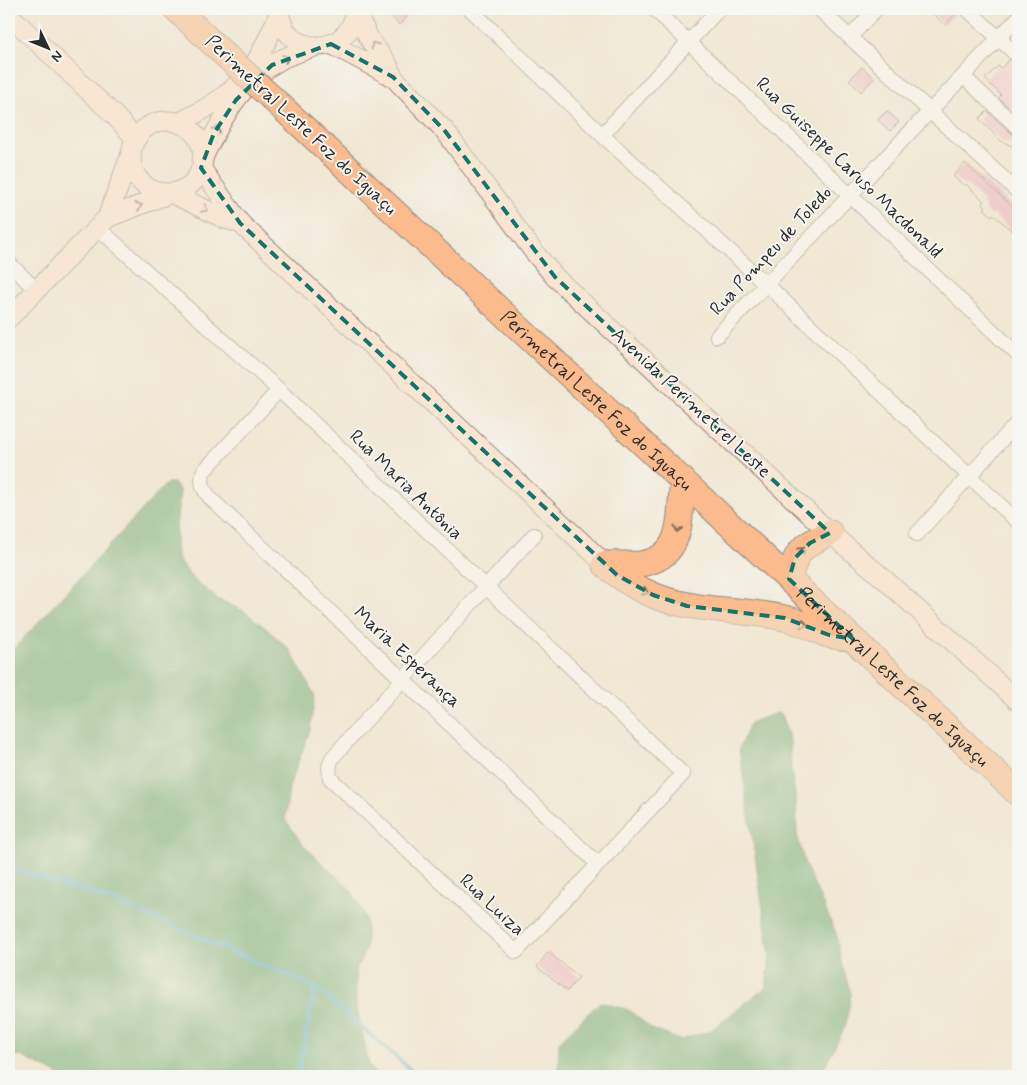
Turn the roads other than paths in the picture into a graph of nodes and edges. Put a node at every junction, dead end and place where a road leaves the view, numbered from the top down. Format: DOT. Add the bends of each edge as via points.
graph roads {
  1 [pos="176,9"];
  2 [pos="470,9"];
  3 [pos="654,9"];
  4 [pos="719,9"];
  5 [pos="819,9"];
  6 [pos="876,9"];
  7 [pos="967,9"];
  8 [pos="355,10"];
  9 [pos="279,12"];
  10 [pos="9,15"];
  11 [pos="1018,18"];
  12 [pos="850,37"];
  13 [pos="999,39"];
  14 [pos="689,42"];
  15 [pos="322,45"];
  16 [pos="1018,56"];
  17 [pos="963,76"];
  18 [pos="394,77"];
  19 [pos="930,112"];
  20 [pos="178,123"];
  21 [pos="1018,128"];
  22 [pos="602,135"];
  23 [pos="133,146"];
  24 [pos="202,164"];
  25 [pos="1018,192"];
  26 [pos="172,193"];
  27 [pos="849,195"];
  28 [pos="102,223"];
  29 [pos="240,224"];
  30 [pos="9,263"];
  31 [pos="766,284"];
  32 [pos="36,290"];
  33 [pos="9,318"];
  34 [pos="717,336"];
  35 [pos="1018,355"];
  36 [pos="279,390"];
  37 [pos="1018,422"];
  38 [pos="970,476"];
  39 [pos="683,480"];
  40 [pos="1018,522"];
  41 [pos="830,533"];
  42 [pos="917,534"];
  43 [pos="534,535"];
  44 [pos="605,564"];
  45 [pos="789,579"];
  46 [pos="486,587"];
  47 [pos="853,639"];
  48 [pos="403,679"];
  49 [pos="1018,701"];
  50 [pos="683,774"];
  51 [pos="1018,793"];
  52 [pos="598,864"];
  1 -- 39 [label="highway, Perimetral Leste Foz do Iguaçu, bridge"];
  2 -- 22 [label="street"];
  3 -- 14 [label="street, Rua Guiseppe Caruso Macdonald"];
  4 -- 14 [label="street"];
  5 -- 12 [label="street"];
  6 -- 12 [label="street"];
  7 -- 13 [label="street"];
  8 -- 15 [label="street" via="345,34"];
  18 -- 8 [label="street, Avenida Perimetrel Leste, one-way"];
  9 -- 15 [label="street, Avenida Perimetrel Leste" via="281,23 291,37 306,45"];
  9 -- 20 [label="street" via="256,62 230,92 202,112"];
  10 -- 23 [label="street" via="114,114"];
  11 -- 13 [label="street, Rua Pompeu de Toledo"];
  12 -- 19 [label="street"];
  13 -- 16 [label="street"];
  13 -- 17 [label="street, Rua Pompeu de Toledo"];
  14 -- 22 [label="street"];
  14 -- 27 [label="street, Rua Guiseppe Caruso Macdonald"];
  15 -- 18 [label="street, Avenida Perimetrel Leste"];
  24 -- 15 [label="street, one-way" via="224,117 262,74 284,58"];
  17 -- 19 [label="street, Rua Pompeu de Toledo"];
  17 -- 21 [label="street"];
  18 -- 41 [label="street, Avenida Perimetrel Leste" via="445,131 555,277"];
  19 -- 25 [label="street"];
  19 -- 27 [label="street, Rua Pompeu de Toledo"];
  20 -- 23 [label="street" via="154,124 141,132"];
  20 -- 24 [label="street" via="197,137"];
  22 -- 31 [label="street"];
  23 -- 26 [label="street" via="133,170 142,183 156,191"];
  23 -- 28 [label="street"];
  24 -- 26 [label="street" via="192,182"];
  24 -- 29 [label="street"];
  28 -- 26 [label="street, one-way"];
  26 -- 29 [label="street, one-way"];
  27 -- 31 [label="street, Rua Pompeu de Toledo"];
  27 -- 35 [label="street, Rua Guiseppe Caruso Macdonald"];
  28 -- 32 [label="street"];
  28 -- 36 [label="street, Rua Maria Antônia"];
  29 -- 44 [label="street"];
  30 -- 32 [label="street"];
  31 -- 34 [label="street, Rua Pompeu de Toledo"];
  31 -- 38 [label="street"];
  32 -- 33 [label="street"];
  36 -- 46 [label="street, Rua Maria Antônia"];
  36 -- 48 [label="street, Maria Esperança" via="203,472 203,490"];
  37 -- 38 [label="street"];
  38 -- 40 [label="street"];
  38 -- 42 [label="street"];
  39 -- 44 [label="highway, one-way" via="679,529 667,550 646,563"];
  39 -- 45 [label="highway, Perimetral Leste Foz do Iguaçu"];
  45 -- 41 [label="highway, one-way" via="795,558 810,543"];
  41 -- 49 [label="street, Avenida Perimetrel Leste"];
  43 -- 46 [label="street"];
  44 -- 47 [label="highway, one-way" via="627,582 670,602 785,618 829,635"];
  45 -- 47 [label="highway, Perimetral Leste Foz do Iguaçu"];
  46 -- 48 [label="street"];
  46 -- 50 [label="street, Rua Maria Antônia"];
  47 -- 51 [label="highway, Perimetral Leste Foz do Iguaçu"];
  48 -- 52 [label="street, Maria Esperança"];
  48 -- 52 [label="street, Rua Luiza" via="332,758 330,778 516,952"];
  50 -- 52 [label="street, Rua Luiza"];
}
